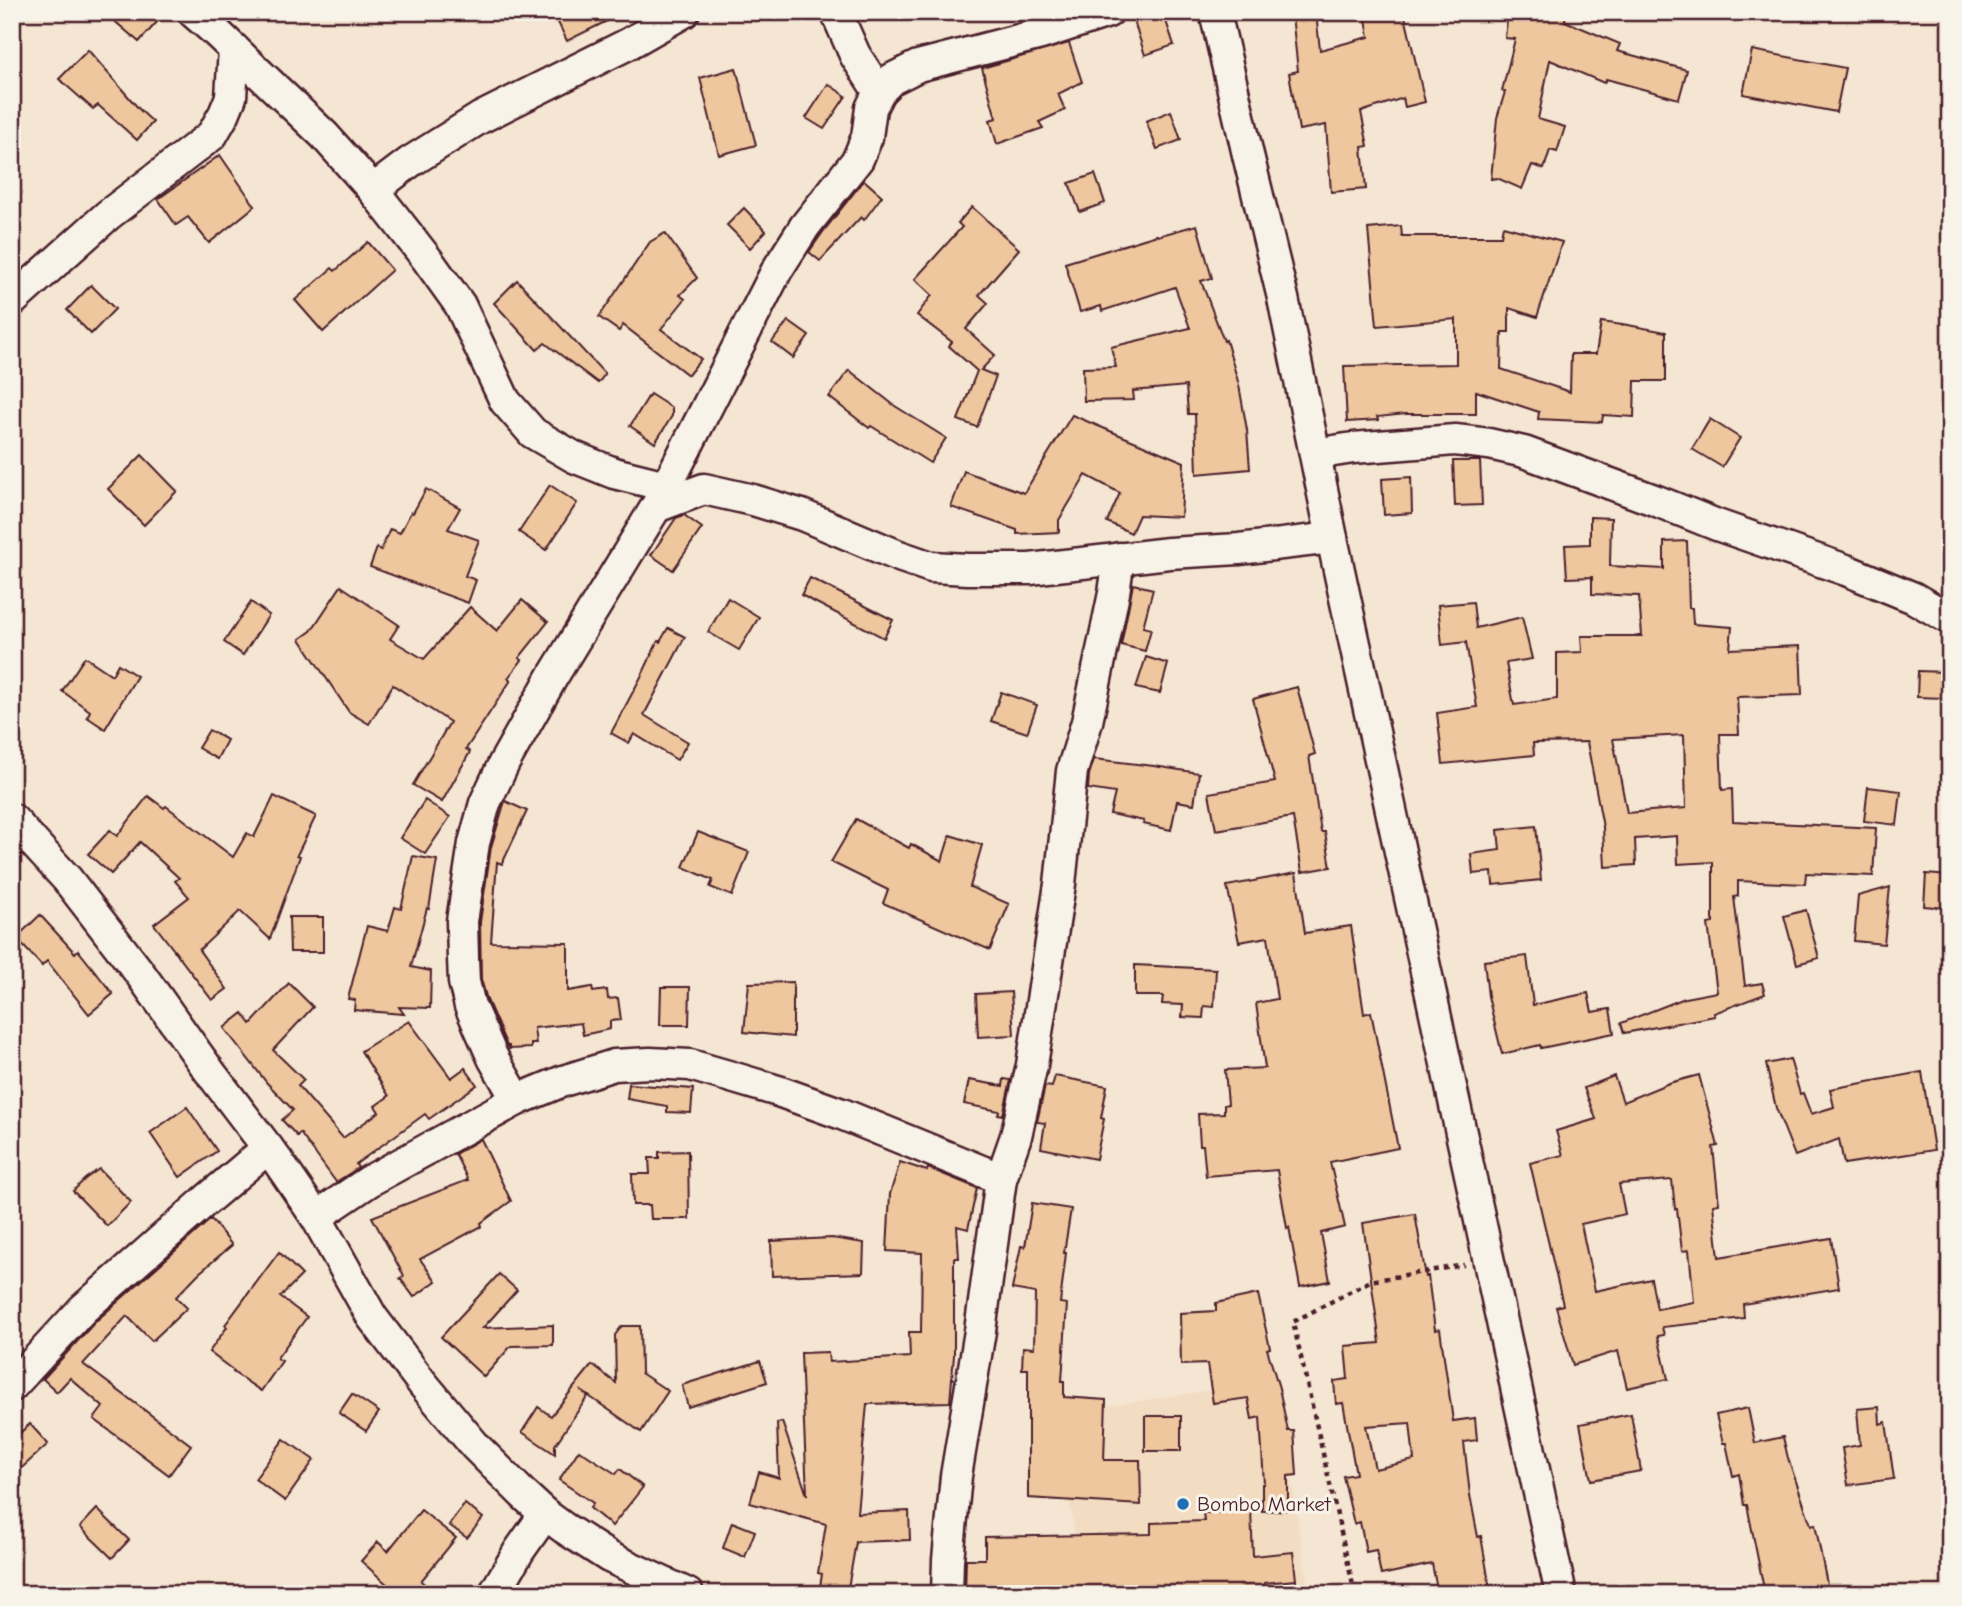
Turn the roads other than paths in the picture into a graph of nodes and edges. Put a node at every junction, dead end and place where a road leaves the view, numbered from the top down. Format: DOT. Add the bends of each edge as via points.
graph roads {
  1 [pos="193,12"];
  2 [pos="684,12"];
  3 [pos="836,12"];
  4 [pos="1108,12"];
  5 [pos="1215,12"];
  6 [pos="234,49"];
  7 [pos="879,92"];
  8 [pos="373,190"];
  9 [pos="12,301"];
  10 [pos="687,446"];
  11 [pos="1315,454"];
  12 [pos="704,489"];
  13 [pos="661,496"];
  14 [pos="1332,538"];
  15 [pos="1119,558"];
  16 [pos="1950,620"];
  17 [pos="12,819"];
  18 [pos="517,1100"];
  19 [pos="268,1148"];
  20 [pos="1001,1179"];
  21 [pos="316,1217"];
  22 [pos="12,1385"];
  23 [pos="545,1514"];
  24 [pos="495,1594"];
  25 [pos="688,1594"];
  26 [pos="947,1594"];
  27 [pos="1561,1594"];
  1 -- 6 [label="street"];
  2 -- 8 [label="street" via="480,118"];
  3 -- 7 [label="street" via="855,55"];
  4 -- 7 [label="street" via="918,66 892,79"];
  5 -- 11 [label="street"];
  6 -- 8 [label="street" via="324,135"];
  6 -- 9 [label="street" via="231,97 212,135 108,215"];
  7 -- 10 [label="street" via="858,159 777,270"];
  8 -- 13 [label="street" via="460,305 505,401 533,433"];
  10 -- 12 [label="street"];
  10 -- 13 [label="street"];
  11 -- 14 [label="street"];
  11 -- 16 [label="street" via="1455,440 1524,452 1846,570 1914,598"];
  12 -- 13 [label="street"];
  12 -- 15 [label="street" via="802,516 931,567 1030,569"];
  13 -- 18 [label="street" via="503,763 474,843 462,921 464,982 483,1036"];
  14 -- 15 [label="street"];
  14 -- 27 [label="street"];
  15 -- 20 [label="street" via="1087,722 1072,771 1032,1065"];
  17 -- 19 [label="street" via="67,879"];
  18 -- 20 [label="street" via="614,1065 690,1065 842,1114"];
  18 -- 21 [label="street" via="372,1180"];
  19 -- 21 [label="street"];
  19 -- 22 [label="street" via="83,1309"];
  20 -- 26 [label="street" via="956,1476"];
  21 -- 23 [label="street" via="372,1317 423,1384 476,1447"];
  23 -- 24 [label="street"];
  23 -- 25 [label="street" via="609,1557"];
}
